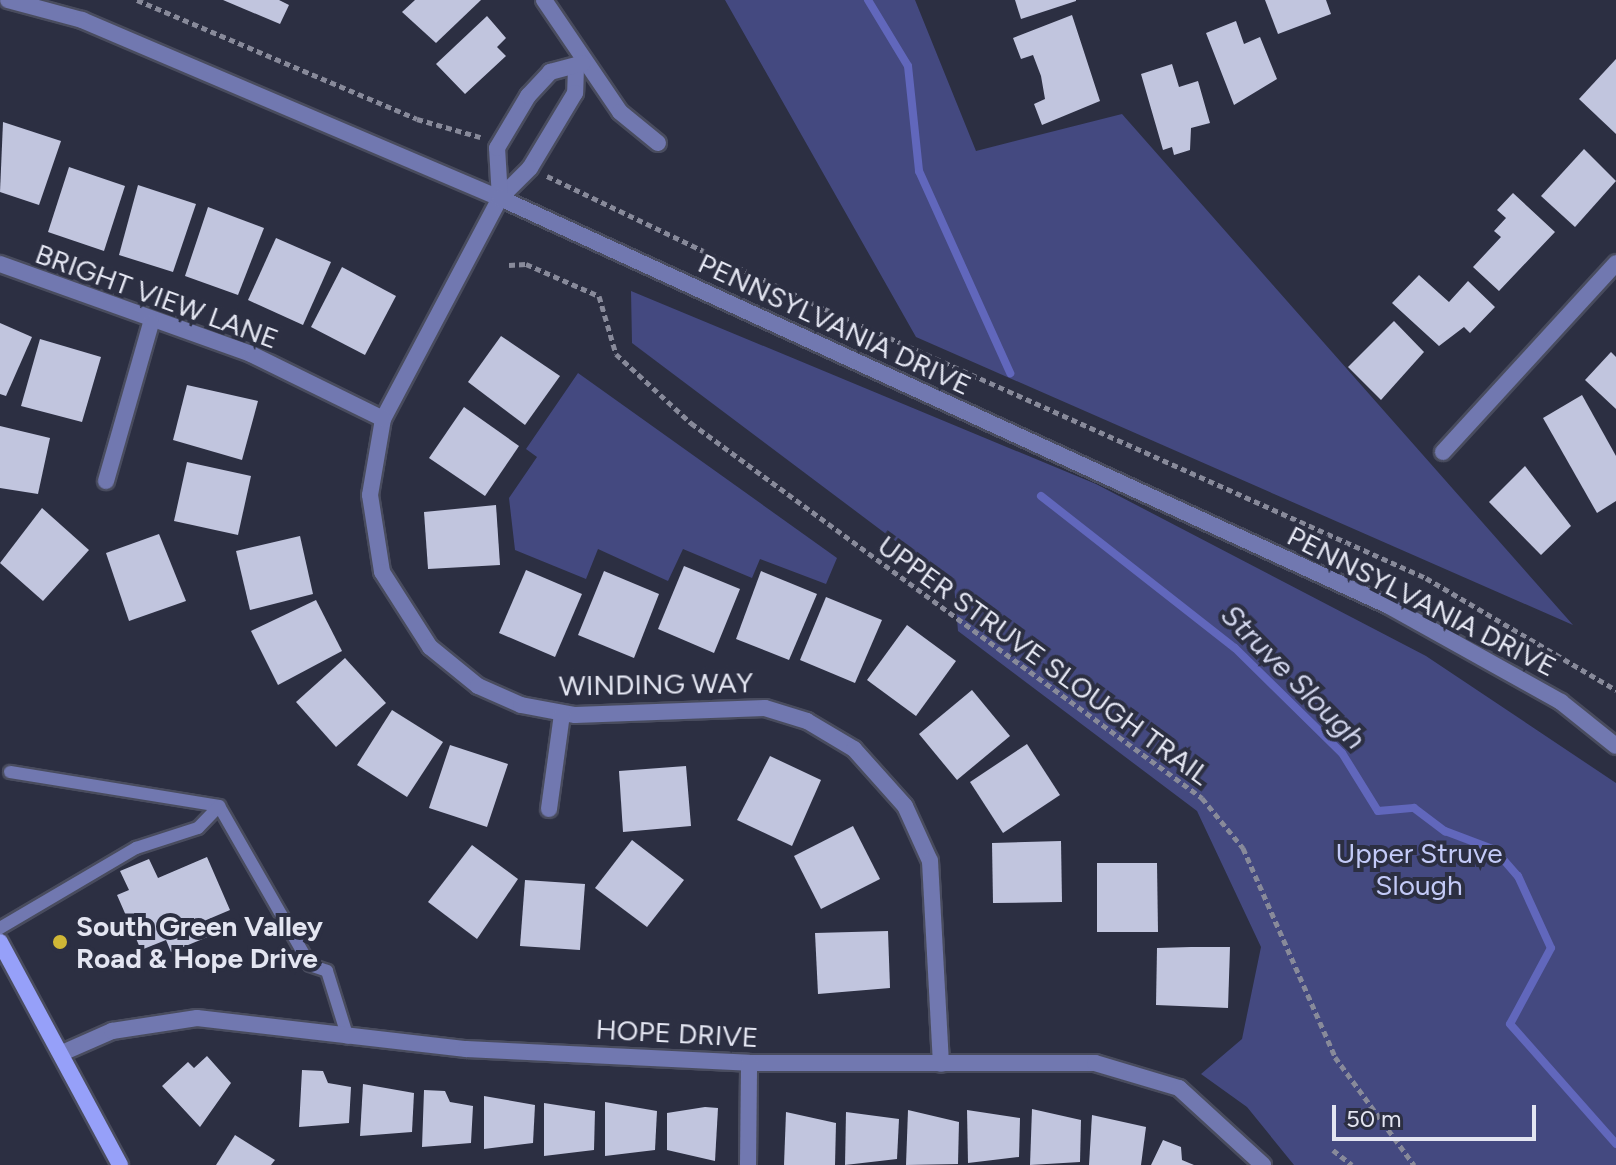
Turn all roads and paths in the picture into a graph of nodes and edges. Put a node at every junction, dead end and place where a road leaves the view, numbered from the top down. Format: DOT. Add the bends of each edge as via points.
graph roads {
  1 [pos="8,0"];
  2 [pos="137,0"];
  3 [pos="544,0"];
  4 [pos="580,65"];
  5 [pos="479,136"];
  6 [pos="658,143"];
  7 [pos="556,180"];
  8 [pos="500,198"];
  9 [pos="1616,263"];
  10 [pos="0,264"];
  11 [pos="509,265"];
  12 [pos="151,323"];
  13 [pos="383,419"];
  14 [pos="1443,452"];
  15 [pos="106,481"];
  16 [pos="1616,690"];
  17 [pos="562,714"];
  18 [pos="1616,746"];
  19 [pos="10,772"];
  20 [pos="219,806"];
  21 [pos="549,809"];
  22 [pos="0,928"];
  23 [pos="3,952"];
  24 [pos="348,1038"];
  25 [pos="62,1053"];
  26 [pos="749,1063"];
  27 [pos="941,1064"];
  28 [pos="1333,1150"];
  29 [pos="120,1165"];
  30 [pos="748,1165"];
  31 [pos="1263,1165"];
  32 [pos="1352,1165"];
  33 [pos="1414,1165"];
  1 -- 8 [label="street, PENNSYLVANIA DRIVE" via="82,20"];
  2 -- 5 [label="path" via="417,119"];
  3 -- 4 [label="street"];
  4 -- 6 [label="street" via="628,121"];
  4 -- 8 [label="street" via="575,93 530,168"];
  4 -- 8 [label="street" via="550,72 497,148"];
  7 -- 16 [label="path" via="1426,578"];
  8 -- 13 [label="street, WINDING WAY"];
  8 -- 18 [label="street, PENNSYLVANIA DRIVE" via="1387,605 1561,702"];
  9 -- 14 [label="street"];
  10 -- 12 [label="street, BRIGHT VIEW LANE"];
  11 -- 33 [label="path, UPPER STRUVE SLOUGH TRAIL" via="526,264 599,296 616,354 691,423 1153,758 1218,815 1243,848 1320,1030"];
  12 -- 13 [label="street, BRIGHT VIEW LANE" via="251,354"];
  12 -- 15 [label="street"];
  13 -- 17 [label="street, WINDING WAY" via="371,521 382,572 404,615 430,647 478,686"];
  17 -- 21 [label="street"];
  17 -- 27 [label="street, WINDING WAY" via="765,708 807,721 854,749 905,806 930,861"];
  19 -- 20 [label="lane"];
  20 -- 22 [label="lane" via="198,828 136,848"];
  20 -- 24 [label="lane" via="310,965 327,971"];
  23 -- 25 [label="main road"];
  24 -- 25 [label="street, HOPE DRIVE" via="176,1019 112,1031"];
  24 -- 26 [label="street, HOPE DRIVE"];
  25 -- 29 [label="main road"];
  26 -- 27 [label="street, HOPE DRIVE"];
  26 -- 30 [label="street"];
  27 -- 31 [label="street, HOPE DRIVE" via="1072,1061 1139,1073 1194,1098"];
  28 -- 32 [label="path"];
}
